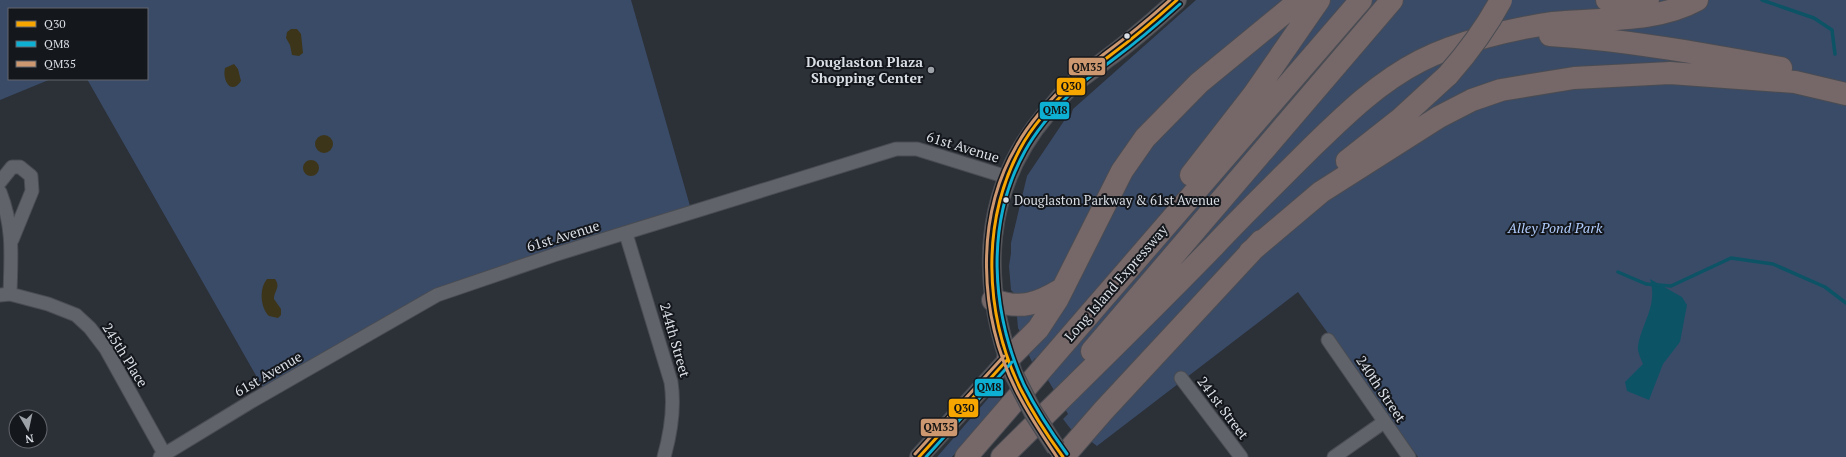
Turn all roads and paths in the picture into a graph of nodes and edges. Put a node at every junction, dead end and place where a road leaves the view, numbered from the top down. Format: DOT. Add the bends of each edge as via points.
graph roads {
  1 [pos="1177,0"];
  2 [pos="1300,0"];
  3 [pos="1318,0"];
  4 [pos="1361,0"];
  5 [pos="1392,0"];
  6 [pos="1501,0"];
  7 [pos="1607,0"];
  8 [pos="1648,0"];
  9 [pos="1695,1"];
  10 [pos="1508,32"];
  11 [pos="1846,83"];
  12 [pos="1846,94"];
  13 [pos="1007,177"];
  14 [pos="0,182"];
  15 [pos="0,192"];
  16 [pos="626,234"];
  17 [pos="12,240"];
  18 [pos="1250,252"];
  19 [pos="1062,289"];
  20 [pos="5,295"];
  21 [pos="993,300"];
  22 [pos="1328,340"];
  23 [pos="1010,366"];
  24 [pos="1180,378"];
  25 [pos="1384,422"];
  26 [pos="981,439"];
  27 [pos="1061,454"];
  28 [pos="164,456"];
  29 [pos="664,457"];
  30 [pos="919,457"];
  31 [pos="966,457"];
  32 [pos="1002,457"];
  33 [pos="1241,457"];
  34 [pos="1334,457"];
  35 [pos="1409,457"];
  1 -- 13 [label="main road" via="1105,61 1070,86 1020,148"];
  2 -- 19 [label="highway" via="1199,83 1145,138 1122,171"];
  3 -- 26 [label="highway" via="1227,130"];
  4 -- 26 [label="highway, Long Island Expressway"];
  5 -- 32 [label="highway, Long Island Expressway"];
  6 -- 18 [label="highway, bridge" via="1488,25 1448,75 1400,120 1316,185"];
  7 -- 8 [label="highway"];
  9 -- 10 [label="highway" via="1667,11 1635,17 1552,24"];
  10 -- 11 [label="highway" via="1586,37 1682,50 1799,71"];
  10 -- 32 [label="highway" via="1455,45 1419,61 1381,85 1347,113"];
  12 -- 18 [label="highway" via="1795,82 1679,74 1574,78 1501,90 1472,100 1439,117 1320,192"];
  13 -- 16 [label="street, 61st Avenue" via="917,149 896,149"];
  13 -- 21 [label="main road" via="995,217 991,249"];
  14 -- 17 [label="street" via="12,167 20,167 32,176 32,191 28,205"];
  15 -- 17 [label="street"];
  16 -- 28 [label="street, 61st Avenue" via="557,254 437,295"];
  16 -- 29 [label="street, 244th Street" via="671,382 672,424"];
  17 -- 20 [label="street"];
  18 -- 27 [label="highway"];
  19 -- 21 [label="highway" via="1042,301 1019,306"];
  19 -- 23 [label="highway" via="1038,329"];
  20 -- 28 [label="street, 245th Place" via="48,304 76,315 90,328 106,349"];
  21 -- 23 [label="main road"];
  22 -- 25 [label="street, 240th Street"];
  23 -- 27 [label="main road, bridge" via="1033,412"];
  23 -- 30 [label="main road"];
  24 -- 33 [label="street, 241st Street"];
  25 -- 34 [label="street"];
  25 -- 35 [label="street, 240th Street"];
  26 -- 31 [label="highway, Long Island Expressway"];
}
